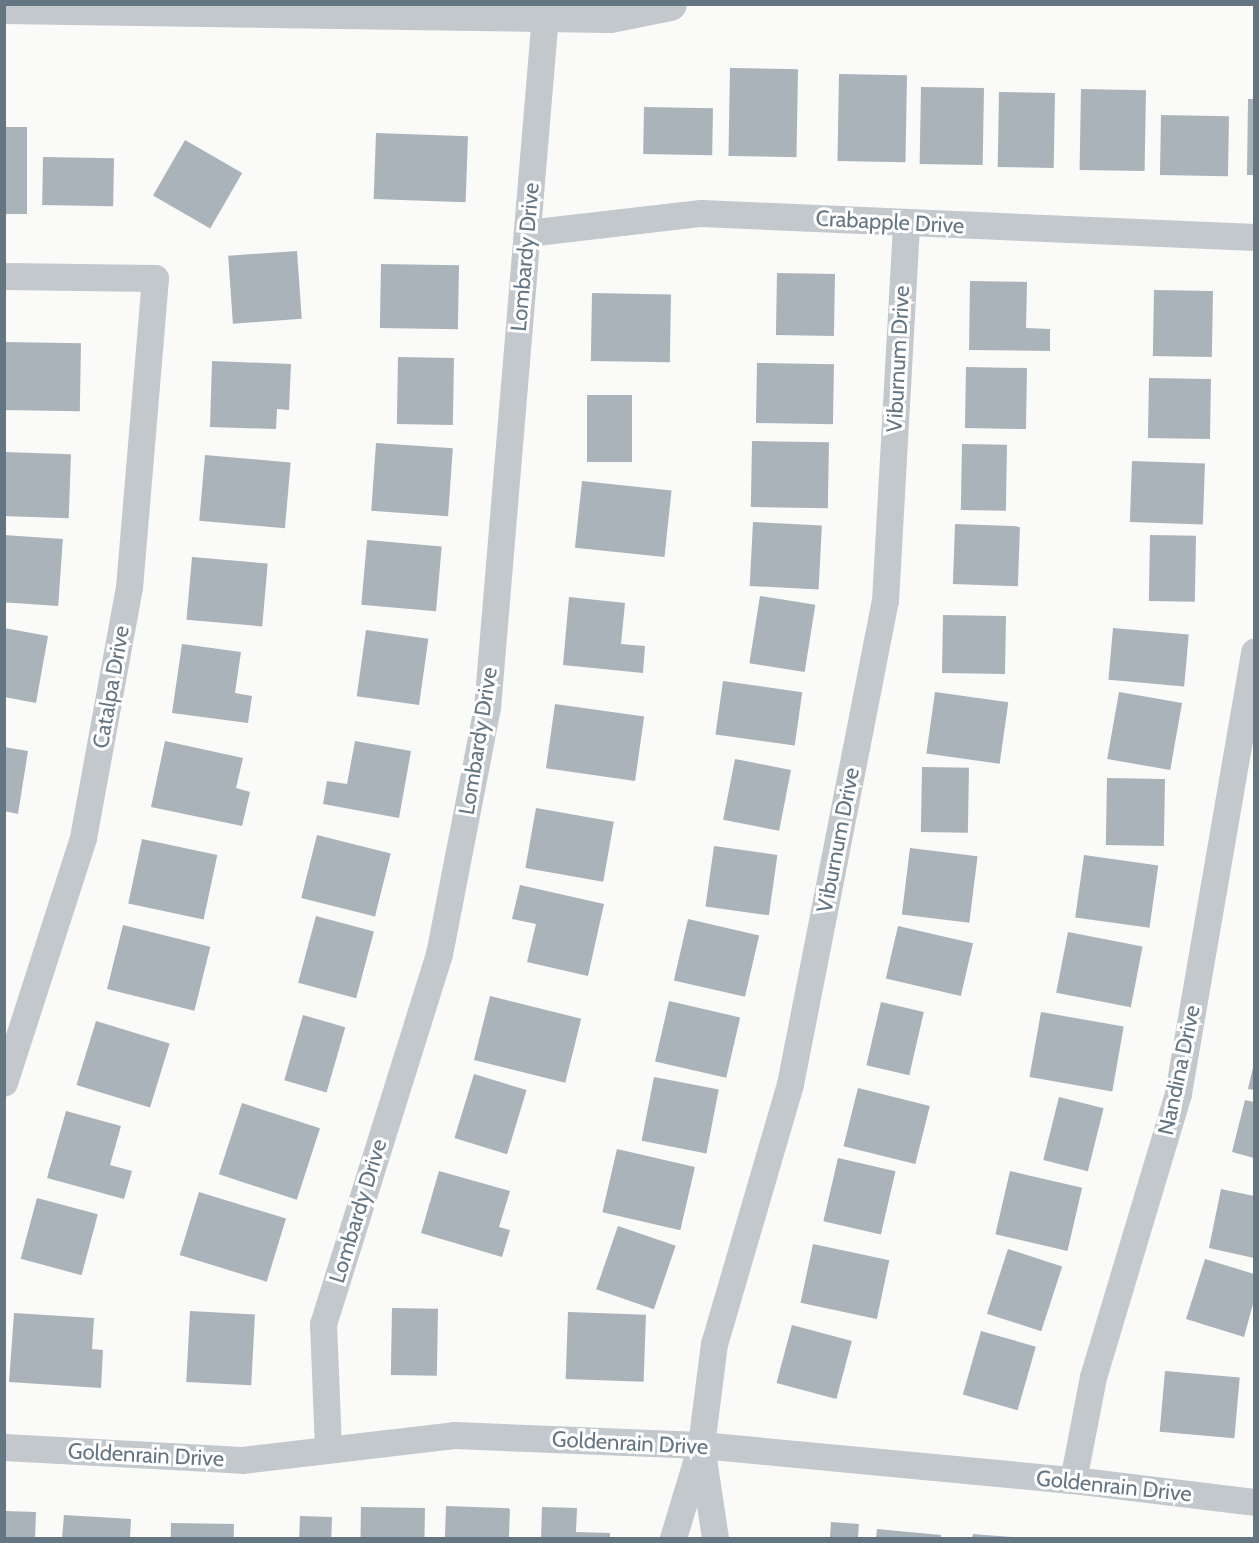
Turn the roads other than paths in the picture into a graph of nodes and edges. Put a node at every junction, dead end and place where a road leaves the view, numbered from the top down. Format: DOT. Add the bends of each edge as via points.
graph roads {
  1 [pos="670,4"];
  2 [pos="4,7"];
  3 [pos="239,7"];
  4 [pos="545,15"];
  5 [pos="906,223"];
  6 [pos="527,233"];
  7 [pos="1254,237"];
  8 [pos="4,276"];
  9 [pos="1254,652"];
  10 [pos="4,1083"];
  11 [pos="701,1445"];
  12 [pos="4,1448"];
  13 [pos="328,1448"];
  14 [pos="1073,1480"];
  15 [pos="1254,1502"];
  16 [pos="673,1539"];
  17 [pos="715,1539"];
  1 -- 4 [label="street" via="610,16"];
  2 -- 3 [label="street"];
  3 -- 4 [label="street"];
  4 -- 6 [label="street, Lombardy Drive"];
  5 -- 6 [label="street, Crabapple Drive" via="701,213"];
  5 -- 7 [label="street, Crabapple Drive"];
  5 -- 11 [label="street, Viburnum Drive" via="885,601 790,1083 714,1344"];
  6 -- 13 [label="street, Lombardy Drive" via="487,708 439,954 322,1324"];
  8 -- 10 [label="street, Catalpa Drive" via="155,278 129,587 84,838"];
  9 -- 14 [label="street, Nandina Drive" via="1178,1094 1093,1377"];
  11 -- 13 [label="street, Goldenrain Drive" via="454,1436"];
  11 -- 14 [label="street, Goldenrain Drive"];
  11 -- 16 [label="street, Viburnum Drive"];
  11 -- 17 [label="street, Viburnum Drive"];
  12 -- 13 [label="street, Goldenrain Drive" via="242,1460"];
  14 -- 15 [label="street, Goldenrain Drive"];
}
